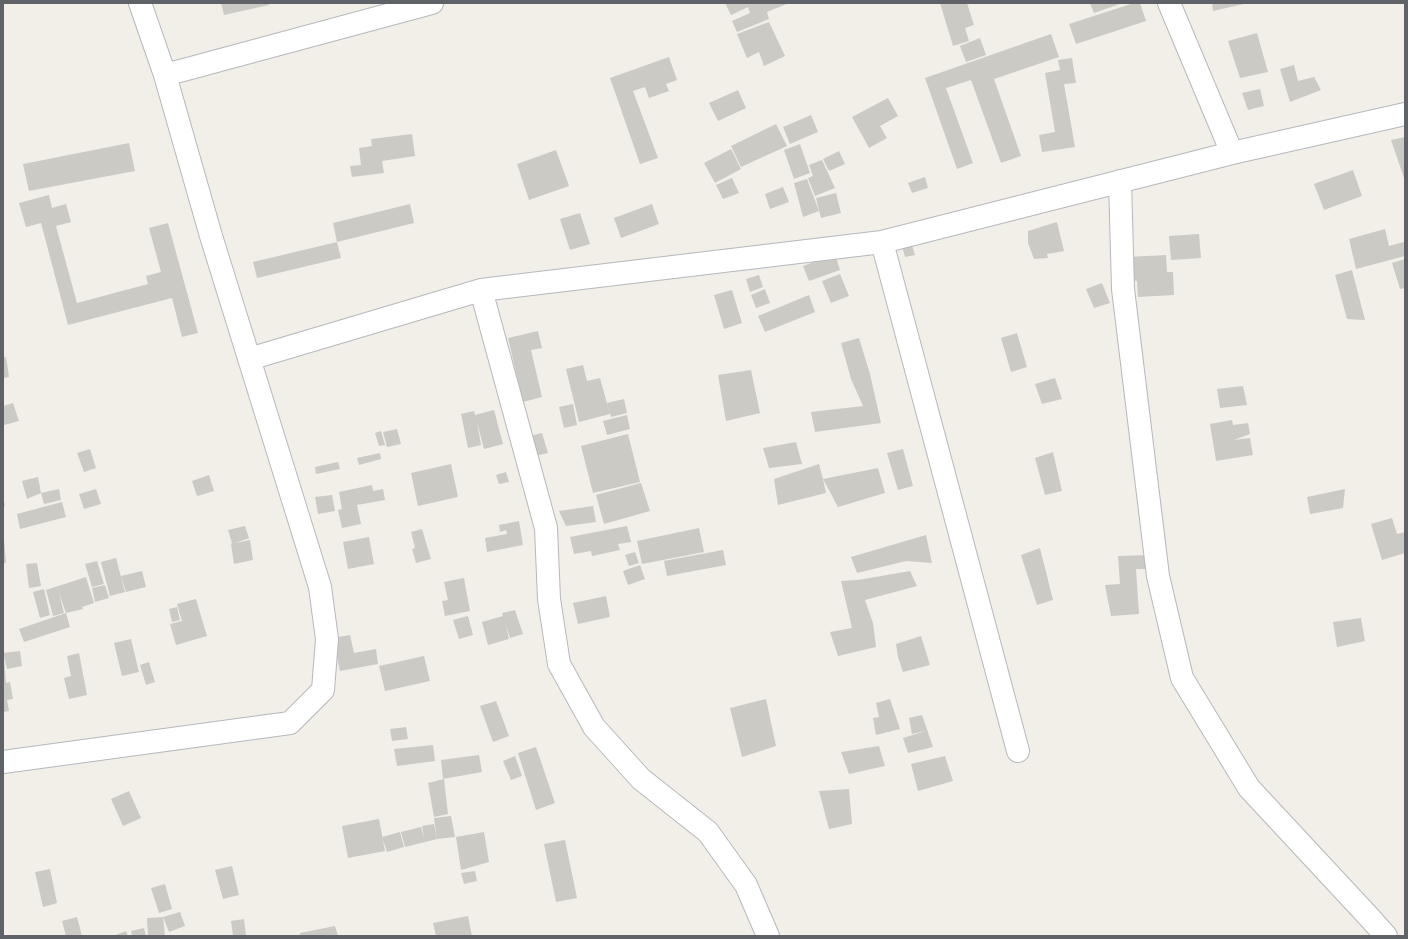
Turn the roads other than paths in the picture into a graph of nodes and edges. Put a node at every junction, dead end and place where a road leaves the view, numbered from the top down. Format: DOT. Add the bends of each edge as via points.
graph roads {
  1 [pos="140,3"];
  2 [pos="432,3"];
  3 [pos="1168,3"];
  4 [pos="165,75"];
  5 [pos="1405,114"];
  6 [pos="1232,153"];
  7 [pos="1120,181"];
  8 [pos="882,242"];
  9 [pos="481,290"];
  10 [pos="250,359"];
  11 [pos="1018,751"];
  12 [pos="3,762"];
  13 [pos="768,936"];
  14 [pos="1386,936"];
  1 -- 4 [label="street"];
  2 -- 4 [label="street"];
  3 -- 6 [label="street"];
  4 -- 10 [label="street" via="211,236"];
  5 -- 6 [label="street"];
  6 -- 7 [label="street"];
  7 -- 8 [label="street"];
  7 -- 14 [label="street" via="1123,289 1157,569 1182,678 1249,788"];
  8 -- 9 [label="street"];
  8 -- 11 [label="street"];
  9 -- 10 [label="street"];
  9 -- 13 [label="street" via="546,528 549,599 559,664 594,727 641,779 708,832 746,885"];
  10 -- 12 [label="street" via="320,587 326,639 323,690 290,723"];
}
